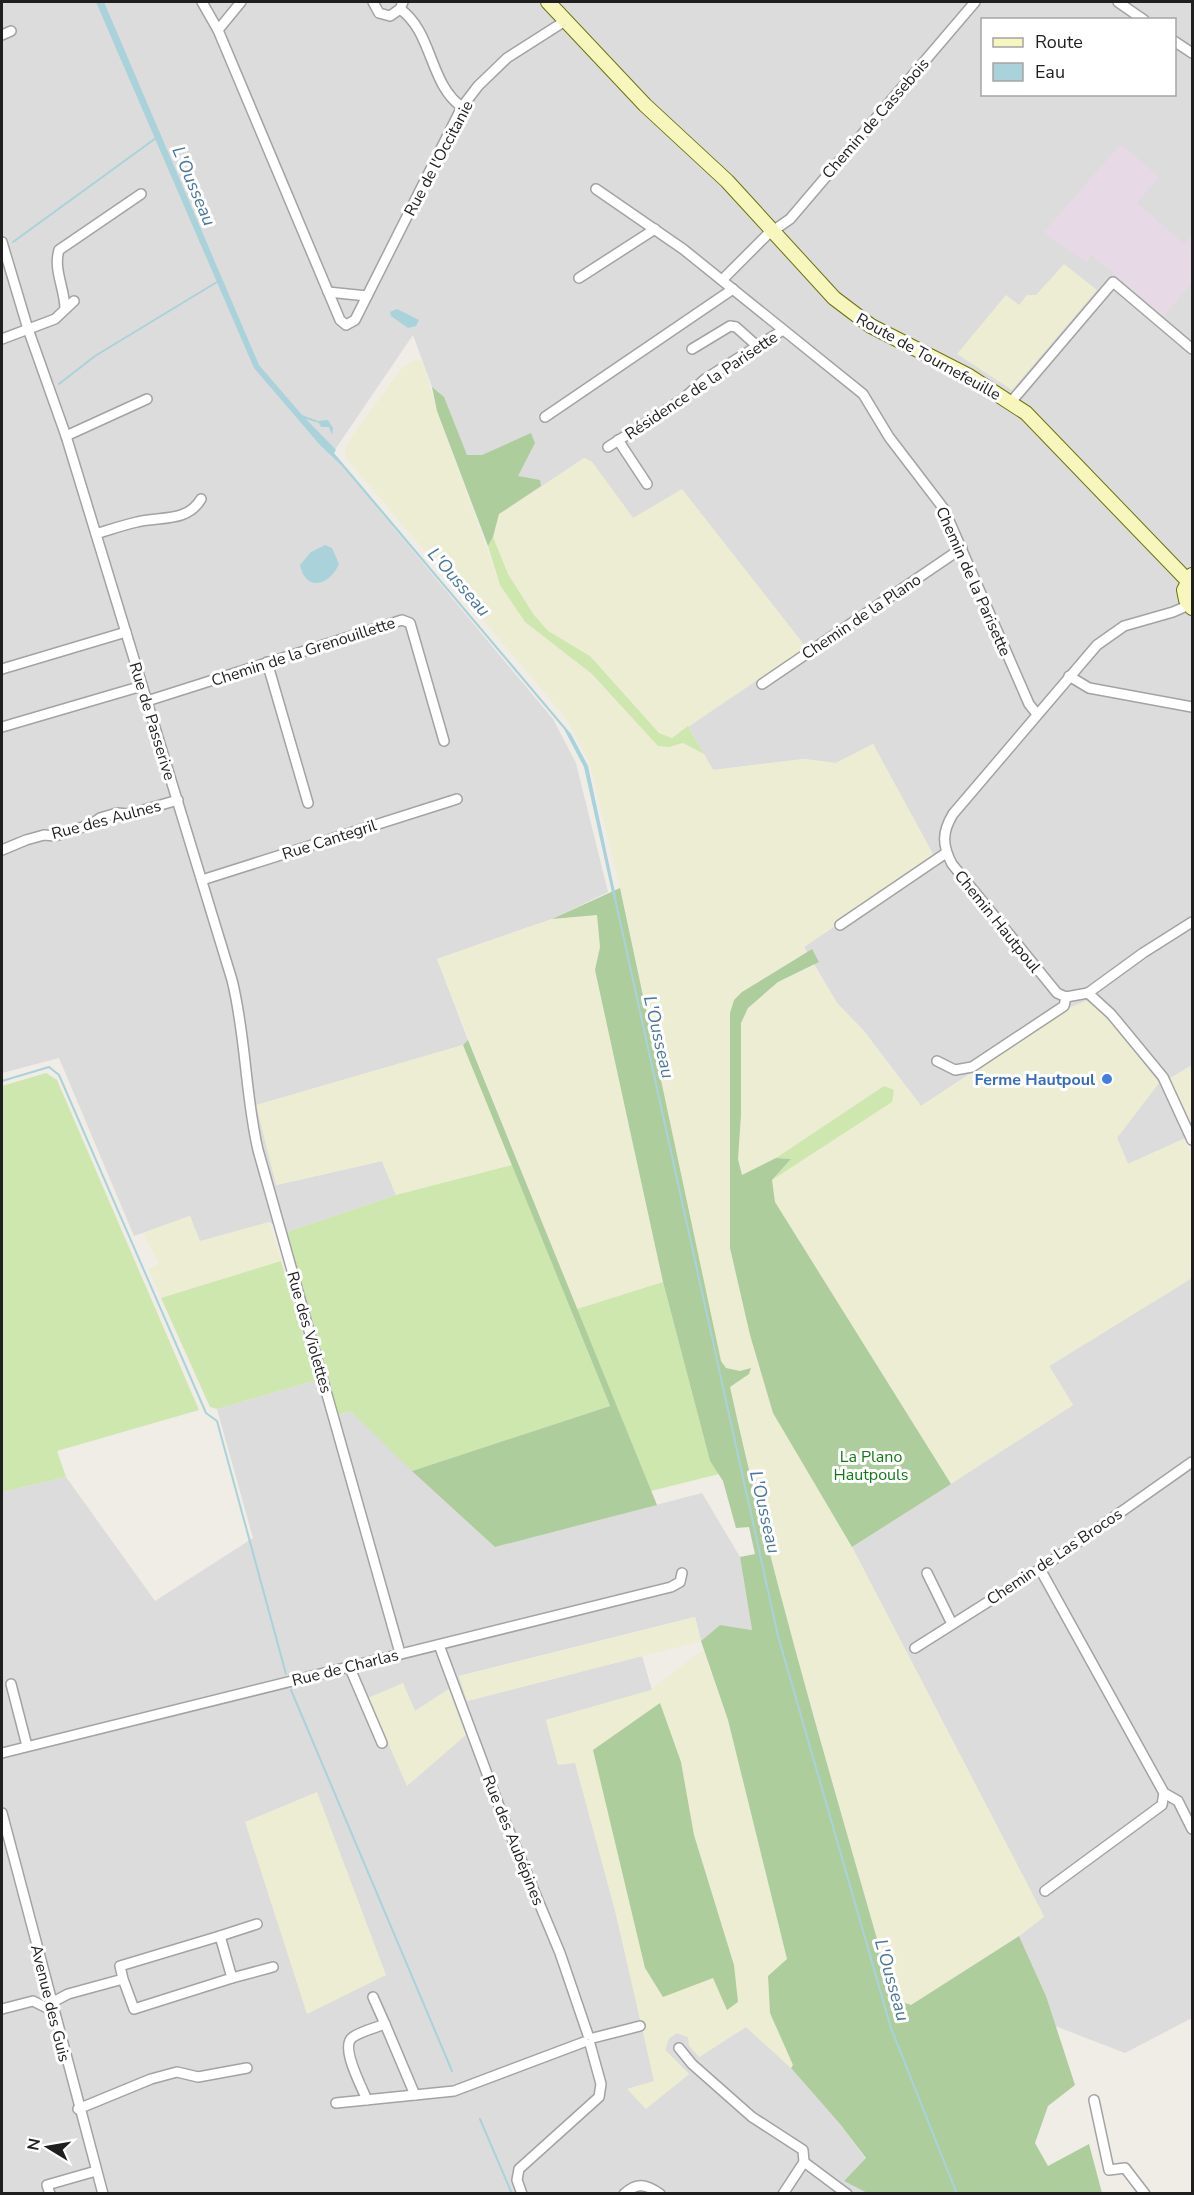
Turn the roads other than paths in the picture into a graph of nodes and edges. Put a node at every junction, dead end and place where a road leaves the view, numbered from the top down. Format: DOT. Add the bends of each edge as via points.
graph roads {
  1 [pos="202,2"];
  2 [pos="227,2"];
  3 [pos="372,2"];
  4 [pos="548,2"];
  5 [pos="975,2"];
  6 [pos="1118,2"];
  7 [pos="240,3"];
  8 [pos="402,5"];
  9 [pos="1141,18"];
  10 [pos="565,21"];
  11 [pos="218,30"];
  12 [pos="11,31"];
  13 [pos="2,35"];
  14 [pos="1176,42"];
  15 [pos="1192,53"];
  16 [pos="462,107"];
  17 [pos="596,189"];
  18 [pos="141,194"];
  19 [pos="655,229"];
  20 [pos="772,232"];
  21 [pos="2,242"];
  22 [pos="579,278"];
  23 [pos="722,280"];
  24 [pos="733,289"];
  25 [pos="328,292"];
  26 [pos="367,296"];
  27 [pos="74,301"];
  28 [pos="65,309"];
  29 [pos="28,330"];
  30 [pos="783,330"];
  31 [pos="2,339"];
  32 [pos="756,345"];
  33 [pos="692,349"];
  34 [pos="1192,349"];
  35 [pos="147,399"];
  36 [pos="1011,402"];
  37 [pos="545,417"];
  38 [pos="66,436"];
  39 [pos="618,440"];
  40 [pos="608,447"];
  41 [pos="646,484"];
  42 [pos="201,499"];
  43 [pos="96,534"];
  44 [pos="962,548"];
  45 [pos="1190,577"];
  46 [pos="1191,606"];
  47 [pos="126,632"];
  48 [pos="267,662"];
  49 [pos="2,669"];
  50 [pos="1069,676"];
  51 [pos="762,684"];
  52 [pos="142,686"];
  53 [pos="147,701"];
  54 [pos="1192,707"];
  55 [pos="1037,714"];
  56 [pos="2,727"];
  57 [pos="444,741"];
  58 [pos="457,798"];
  59 [pos="178,800"];
  60 [pos="308,803"];
  61 [pos="2,850"];
  62 [pos="946,853"];
  63 [pos="202,880"];
  64 [pos="1192,922"];
  65 [pos="840,925"];
  66 [pos="1088,993"];
  67 [pos="1066,997"];
  68 [pos="239,1007"];
  69 [pos="937,1061"];
  70 [pos="1192,1140"];
  71 [pos="1192,1462"];
  72 [pos="1040,1569"];
  73 [pos="682,1573"];
  74 [pos="927,1573"];
  75 [pos="952,1624"];
  76 [pos="439,1645"];
  77 [pos="915,1648"];
  78 [pos="400,1653"];
  79 [pos="349,1666"];
  80 [pos="11,1684"];
  81 [pos="382,1743"];
  82 [pos="27,1746"];
  83 [pos="2,1754"];
  84 [pos="1164,1793"];
  85 [pos="2,1813"];
  86 [pos="1192,1829"];
  87 [pos="1045,1891"];
  88 [pos="257,1924"];
  89 [pos="220,1936"];
  90 [pos="273,1967"];
  91 [pos="232,1978"];
  92 [pos="123,1979"];
  93 [pos="373,1997"];
  94 [pos="52,2005"];
  95 [pos="2,2009"];
  96 [pos="385,2024"];
  97 [pos="640,2026"];
  98 [pos="589,2040"];
  99 [pos="679,2048"];
  100 [pos="247,2068"];
  101 [pos="415,2095"];
  102 [pos="367,2100"];
  103 [pos="1094,2100"];
  104 [pos="336,2103"];
  105 [pos="78,2109"];
  106 [pos="804,2162"];
  107 [pos="96,2171"];
  108 [pos="50,2193"];
  109 [pos="103,2193"];
  110 [pos="522,2193"];
  111 [pos="624,2193"];
  112 [pos="660,2193"];
  113 [pos="783,2193"];
  114 [pos="847,2193"];
  115 [pos="1145,2193"];
  1 -- 11 [label="street, Rue de l'Occitanie"];
  2 -- 7 [label="street"];
  3 -- 8 [label="street" via="375,9 390,16"];
  4 -- 10 [label="street, Route de Tournefeuille"];
  5 -- 20 [label="street, Chemin de Cassebois" via="790,219"];
  6 -- 9 [label="street"];
  7 -- 11 [label="street"];
  8 -- 16 [label="street" via="416,24 445,88"];
  10 -- 16 [label="street, Rue de l'Occitanie" via="507,58"];
  10 -- 20 [label="street, Route de Tournefeuille"];
  11 -- 25 [label="street, Rue de l'Occitanie"];
  12 -- 13 [label="street"];
  14 -- 15 [label="street"];
  16 -- 26 [label="street, Rue de l'Occitanie"];
  17 -- 19 [label="street, Chemin de la Parisette"];
  18 -- 28 [label="street" via="59,250 56,262"];
  19 -- 22 [label="street"];
  19 -- 23 [label="street, Chemin de la Parisette"];
  20 -- 23 [label="street"];
  20 -- 36 [label="street, Route de Tournefeuille" via="820,285 853,314"];
  21 -- 29 [label="street, Rue de Passerive"];
  23 -- 24 [label="street, Chemin de la Parisette"];
  24 -- 30 [label="street, Chemin de la Parisette"];
  24 -- 37 [label="street"];
  25 -- 26 [label="street"];
  25 -- 26 [label="street, Rue de l'Occitanie" via="346,325 355,320"];
  27 -- 28 [label="street"];
  28 -- 29 [label="street" via="55,319"];
  29 -- 31 [label="street"];
  29 -- 38 [label="street, Rue de Passerive"];
  30 -- 32 [label="street, Résidence de la Parisette"];
  30 -- 44 [label="street, Chemin de la Parisette" via="868,400 889,437 944,509"];
  32 -- 33 [label="street" via="730,326"];
  32 -- 39 [label="street, Résidence de la Parisette" via="683,399"];
  34 -- 36 [label="street" via="1113,282"];
  35 -- 38 [label="street"];
  36 -- 45 [label="street, Route de Tournefeuille"];
  38 -- 43 [label="street, Rue de Passerive"];
  39 -- 40 [label="street, Résidence de la Parisette"];
  39 -- 41 [label="street, Résidence de la Parisette"];
  42 -- 43 [label="street" via="190,512 138,521"];
  43 -- 47 [label="street, Rue de Passerive"];
  44 -- 51 [label="street, Chemin de la Plano"];
  44 -- 55 [label="street, Chemin de la Parisette" via="1029,704"];
  45 -- 46 [label="street" via="1184,594"];
  46 -- 50 [label="street, Chemin Hautpoul" via="1114,630"];
  47 -- 49 [label="street"];
  47 -- 52 [label="street, Rue de Passerive"];
  48 -- 53 [label="street, Chemin de la Grenouillette"];
  48 -- 57 [label="street, Chemin de la Grenouillette" via="402,620 410,623"];
  48 -- 60 [label="street"];
  50 -- 54 [label="street" via="1089,688"];
  50 -- 55 [label="street, Chemin Hautpoul"];
  52 -- 53 [label="street, Rue de Passerive"];
  52 -- 56 [label="street"];
  53 -- 59 [label="street, Rue de Passerive"];
  55 -- 62 [label="street, Chemin Hautpoul" via="953,814 943,838"];
  58 -- 63 [label="street, Rue Cantegril"];
  59 -- 61 [label="street, Rue des Aulnes" via="129,814 117,813"];
  59 -- 63 [label="street, Rue de Passerive"];
  62 -- 65 [label="street"];
  62 -- 67 [label="street, Chemin Hautpoul" via="1046,980"];
  63 -- 68 [label="street, Rue de Passerive"];
  64 -- 66 [label="street"];
  66 -- 67 [label="street"];
  66 -- 70 [label="street" via="1111,1014 1163,1077"];
  67 -- 69 [label="street" via="1064,1006 972,1067 955,1070"];
  68 -- 78 [label="street, Rue des Violettes" via="258,1150"];
  71 -- 72 [label="street, Chemin de Las Brocos"];
  72 -- 75 [label="street, Chemin de Las Brocos"];
  72 -- 84 [label="street"];
  73 -- 76 [label="street, Rue de Charlas" via="680,1582 672,1587"];
  74 -- 75 [label="street"];
  75 -- 77 [label="street, Chemin de Las Brocos"];
  76 -- 78 [label="street, Rue de Charlas"];
  76 -- 98 [label="street, Rue des Aubépines" via="502,1814 560,1953"];
  78 -- 79 [label="street, Rue de Charlas"];
  79 -- 81 [label="street"];
  79 -- 82 [label="street, Rue de Charlas"];
  80 -- 82 [label="street"];
  82 -- 83 [label="street, Rue de Charlas"];
  84 -- 86 [label="street" via="1178,1801"];
  84 -- 87 [label="street" via="1162,1805"];
  85 -- 94 [label="street, Avenue des Guis"];
  88 -- 89 [label="street"];
  89 -- 91 [label="street"];
  89 -- 92 [label="street" via="120,1966"];
  90 -- 91 [label="street"];
  91 -- 92 [label="street" via="134,2009"];
  92 -- 94 [label="street" via="68,1994"];
  93 -- 96 [label="street"];
  94 -- 95 [label="street" via="45,2007 33,2001"];
  94 -- 105 [label="street, Avenue des Guis"];
  96 -- 101 [label="street"];
  96 -- 102 [label="street" via="353,2037 348,2044 347,2052"];
  97 -- 98 [label="street"];
  98 -- 101 [label="street" via="454,2091"];
  98 -- 110 [label="street, Rue des Aubépines" via="601,2084 599,2097 519,2169 517,2180"];
  99 -- 106 [label="street" via="752,2117 803,2150"];
  100 -- 105 [label="street" via="198,2077 168,2074"];
  101 -- 102 [label="street"];
  102 -- 104 [label="street"];
  103 -- 115 [label="street" via="1109,2170 1125,2168"];
  105 -- 107 [label="street, Avenue des Guis"];
  106 -- 113 [label="street"];
  106 -- 114 [label="street"];
  107 -- 108 [label="street" via="47,2185"];
  107 -- 109 [label="street, Avenue des Guis"];
  111 -- 112 [label="street" via="642,2185"];
}
